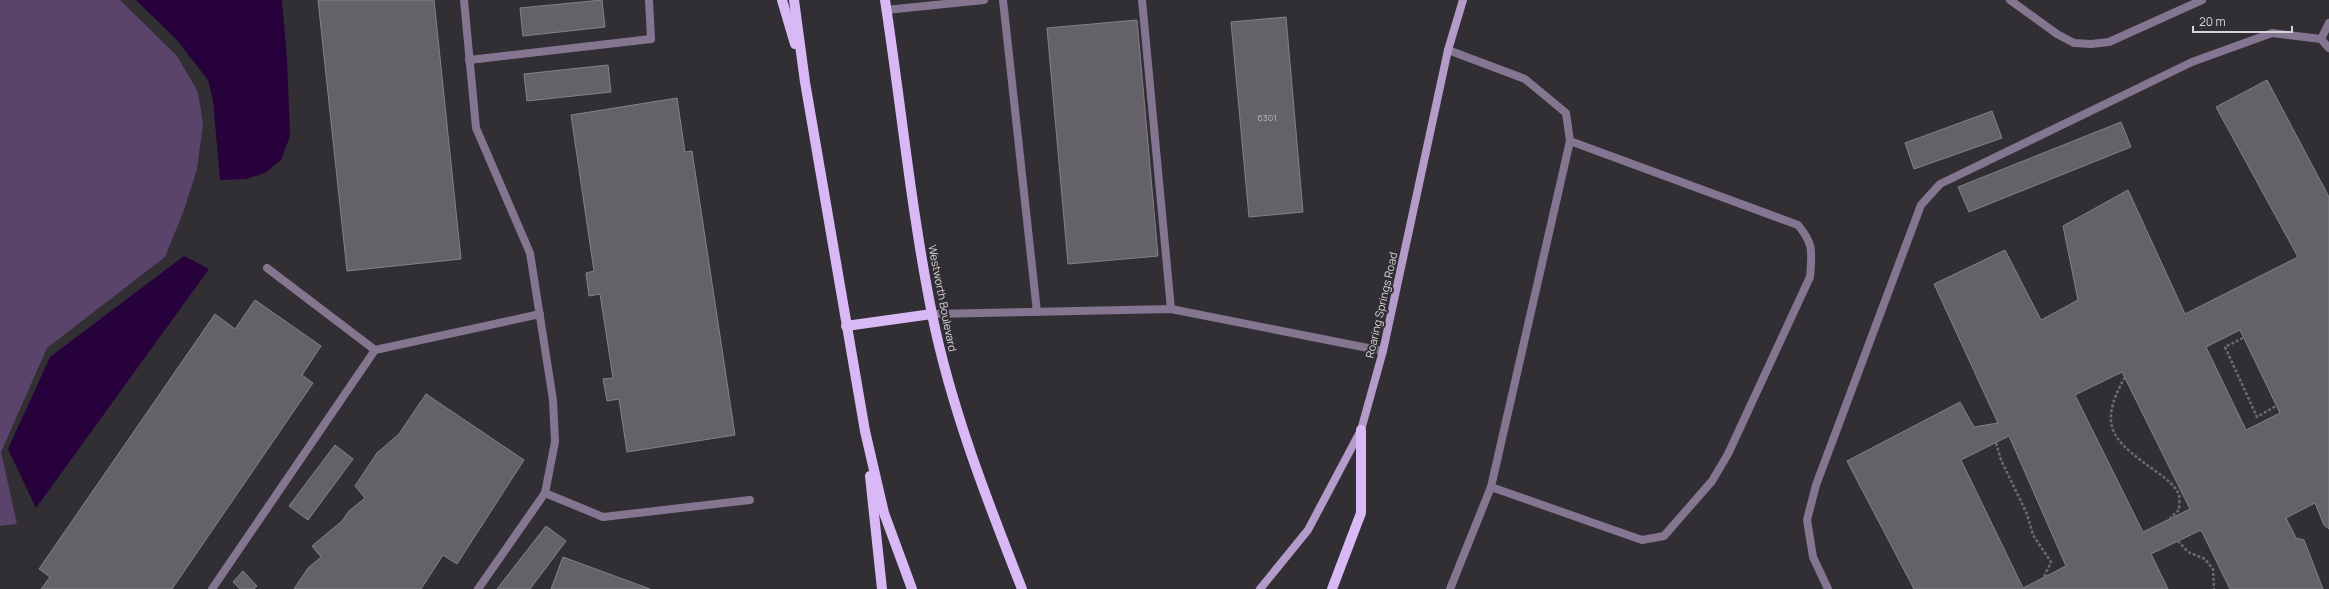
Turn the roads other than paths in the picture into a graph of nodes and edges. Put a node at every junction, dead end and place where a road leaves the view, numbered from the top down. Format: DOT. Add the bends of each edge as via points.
graph roads {
  1 [pos="464,0"];
  2 [pos="649,0"];
  3 [pos="782,0"];
  4 [pos="794,0"];
  5 [pos="984,0"];
  6 [pos="1003,0"];
  7 [pos="1142,0"];
  8 [pos="1463,0"];
  9 [pos="2010,0"];
  10 [pos="2202,0"];
  11 [pos="886,5"];
  12 [pos="2329,23"];
  13 [pos="2321,39"];
  14 [pos="2329,48"];
  15 [pos="1448,50"];
  16 [pos="469,60"];
  17 [pos="805,82"];
  18 [pos="1570,141"];
  19 [pos="267,268"];
  20 [pos="1171,309"];
  21 [pos="1037,312"];
  22 [pos="540,314"];
  23 [pos="932,314"];
  24 [pos="846,326"];
  25 [pos="375,350"];
  26 [pos="1383,350"];
  27 [pos="1361,430"];
  28 [pos="865,431"];
  29 [pos="1491,487"];
  30 [pos="545,494"];
  31 [pos="750,500"];
  32 [pos="212,589"];
  33 [pos="478,589"];
  34 [pos="882,589"];
  35 [pos="912,589"];
  36 [pos="1022,589"];
  37 [pos="1260,589"];
  38 [pos="1332,589"];
  39 [pos="1450,589"];
  40 [pos="1828,589"];
  1 -- 16 [label="street"];
  2 -- 16 [label="street" via="651,39"];
  3 -- 17 [label="main road"];
  4 -- 17 [label="main road"];
  5 -- 11 [label="street"];
  6 -- 21 [label="street"];
  7 -- 20 [label="street"];
  8 -- 15 [label="street, Roaring Springs Road"];
  9 -- 10 [label="street" via="2057,34 2074,43 2091,44 2109,42"];
  11 -- 23 [label="main road, Westworth Boulevard" via="917,228"];
  12 -- 13 [label="street"];
  13 -- 14 [label="street"];
  13 -- 40 [label="street" via="2272,33 2192,62 1940,184 1921,205 1816,485 1807,520 1813,556"];
  15 -- 18 [label="street" via="1525,79 1566,113"];
  15 -- 26 [label="street, Roaring Springs Road"];
  16 -- 22 [label="street" via="476,128 530,253"];
  17 -- 24 [label="main road"];
  18 -- 29 [label="street"];
  18 -- 29 [label="street" via="1798,225 1810,239 1810,277 1728,454 1712,481 1664,536 1642,540"];
  19 -- 25 [label="street"];
  20 -- 21 [label="street"];
  20 -- 26 [label="street"];
  21 -- 23 [label="street"];
  22 -- 25 [label="street"];
  22 -- 30 [label="street" via="553,400 556,442"];
  23 -- 24 [label="main road"];
  23 -- 36 [label="main road, Westworth Boulevard" via="949,382 972,455"];
  24 -- 28 [label="main road"];
  25 -- 32 [label="street"];
  26 -- 27 [label="street, Roaring Springs Road"];
  27 -- 37 [label="street, Roaring Springs Road" via="1308,530"];
  27 -- 38 [label="main road" via="1361,513"];
  28 -- 34 [label="main road"];
  28 -- 35 [label="main road" via="884,513"];
  29 -- 39 [label="street"];
  30 -- 31 [label="street" via="603,517"];
  30 -- 33 [label="street"];
}
